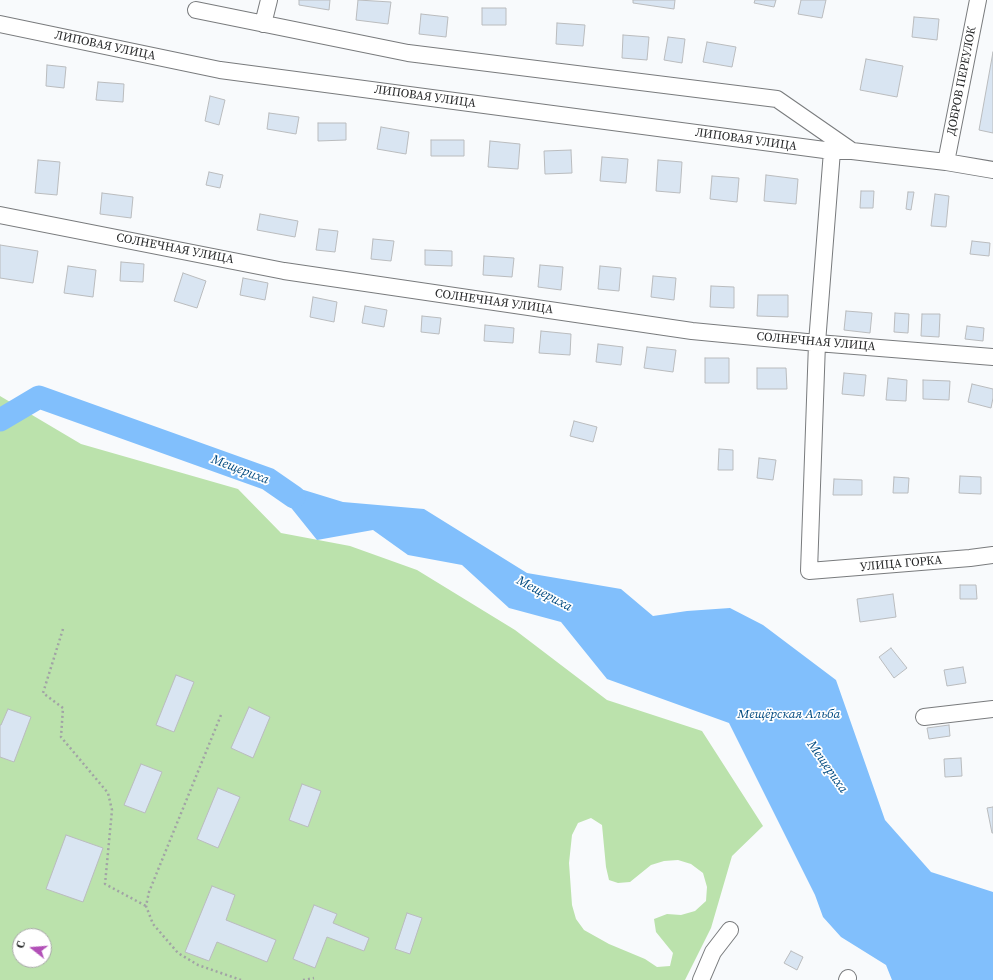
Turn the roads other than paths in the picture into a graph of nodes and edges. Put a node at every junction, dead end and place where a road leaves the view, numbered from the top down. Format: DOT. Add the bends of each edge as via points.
graph roads {
  1 [pos="269,0"];
  2 [pos="978,0"];
  3 [pos="196,10"];
  4 [pos="0,24"];
  5 [pos="263,24"];
  6 [pos="832,151"];
  7 [pos="852,151"];
  8 [pos="946,162"];
  9 [pos="993,170"];
  10 [pos="0,215"];
  11 [pos="817,343"];
  12 [pos="993,357"];
  13 [pos="993,555"];
  14 [pos="993,709"];
  15 [pos="924,717"];
  16 [pos="730,930"];
  17 [pos="701,980"];
  1 -- 5 [label="street"];
  2 -- 8 [label="street, ДОБРОВ ПЕРЕУЛОК"];
  3 -- 5 [label="street"];
  4 -- 6 [label="street, ЛИПОВАЯ УЛИЦА" via="220,70"];
  5 -- 7 [label="street" via="408,53 777,100"];
  6 -- 7 [label="street, ЛИПОВАЯ УЛИЦА"];
  6 -- 11 [label="street"];
  7 -- 8 [label="street, ЛИПОВАЯ УЛИЦА"];
  8 -- 9 [label="street, ЛИПОВАЯ УЛИЦА"];
  10 -- 11 [label="street, СОЛНЕЧНАЯ УЛИЦА" via="284,271 692,331"];
  11 -- 12 [label="street, СОЛНЕЧНАЯ УЛИЦА"];
  11 -- 13 [label="street, УЛИЦА ГОРКА" via="809,571"];
  14 -- 15 [label="street"];
  16 -- 17 [label="street" via="713,952"];
}
